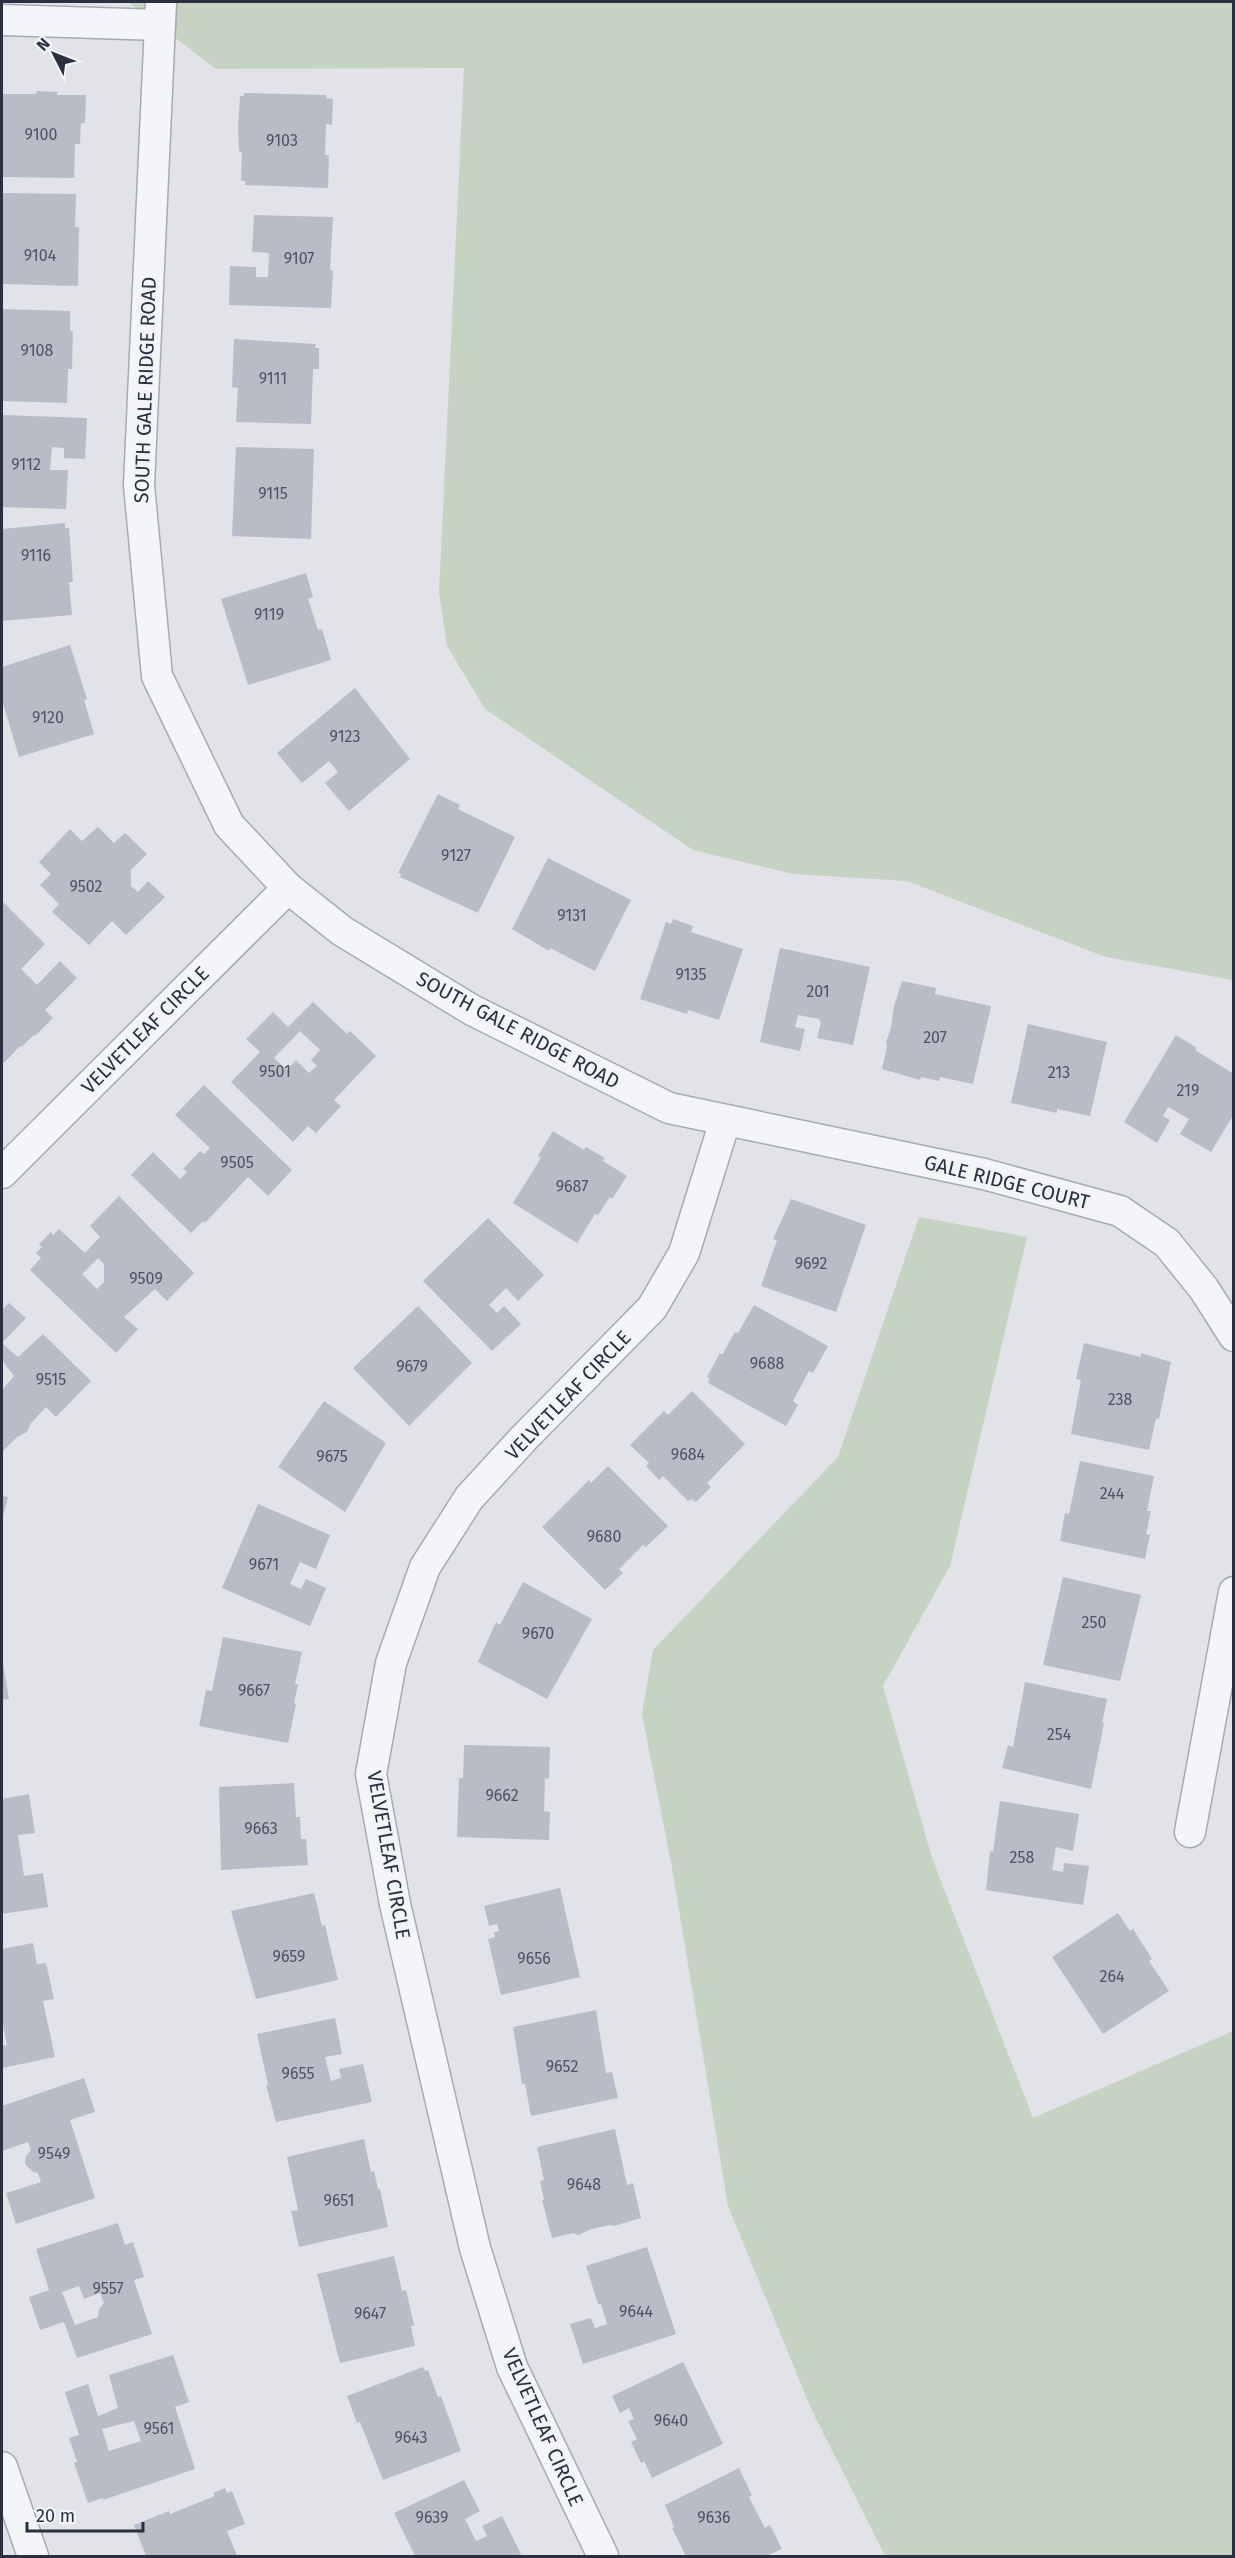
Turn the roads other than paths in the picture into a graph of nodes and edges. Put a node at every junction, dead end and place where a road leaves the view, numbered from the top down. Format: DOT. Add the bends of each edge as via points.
graph roads {
  1 [pos="160,13"];
  2 [pos="2,20"];
  3 [pos="288,888"];
  4 [pos="725,1121"];
  5 [pos="2,1173"];
  6 [pos="1233,1336"];
  7 [pos="1233,1592"];
  8 [pos="1190,1832"];
  9 [pos="2,2467"];
  10 [pos="33,2556"];
  11 [pos="603,2556"];
  1 -- 2 [label="street"];
  1 -- 3 [label="street, SOUTH GALE RIDGE ROAD" via="139,485 157,676 230,825"];
  3 -- 4 [label="street, SOUTH GALE RIDGE ROAD" via="342,931 472,1010 669,1108"];
  3 -- 5 [label="street, VELVETLEAF CIRCLE"];
  4 -- 6 [label="street, GALE RIDGE COURT" via="984,1174 1120,1210 1167,1243 1204,1289"];
  4 -- 11 [label="street, VELVETLEAF CIRCLE" via="684,1253 652,1308 469,1498 425,1567 391,1663 371,1774 395,1904 475,2248 512,2367"];
  7 -- 8 [label="street"];
  9 -- 10 [label="street"];
}
